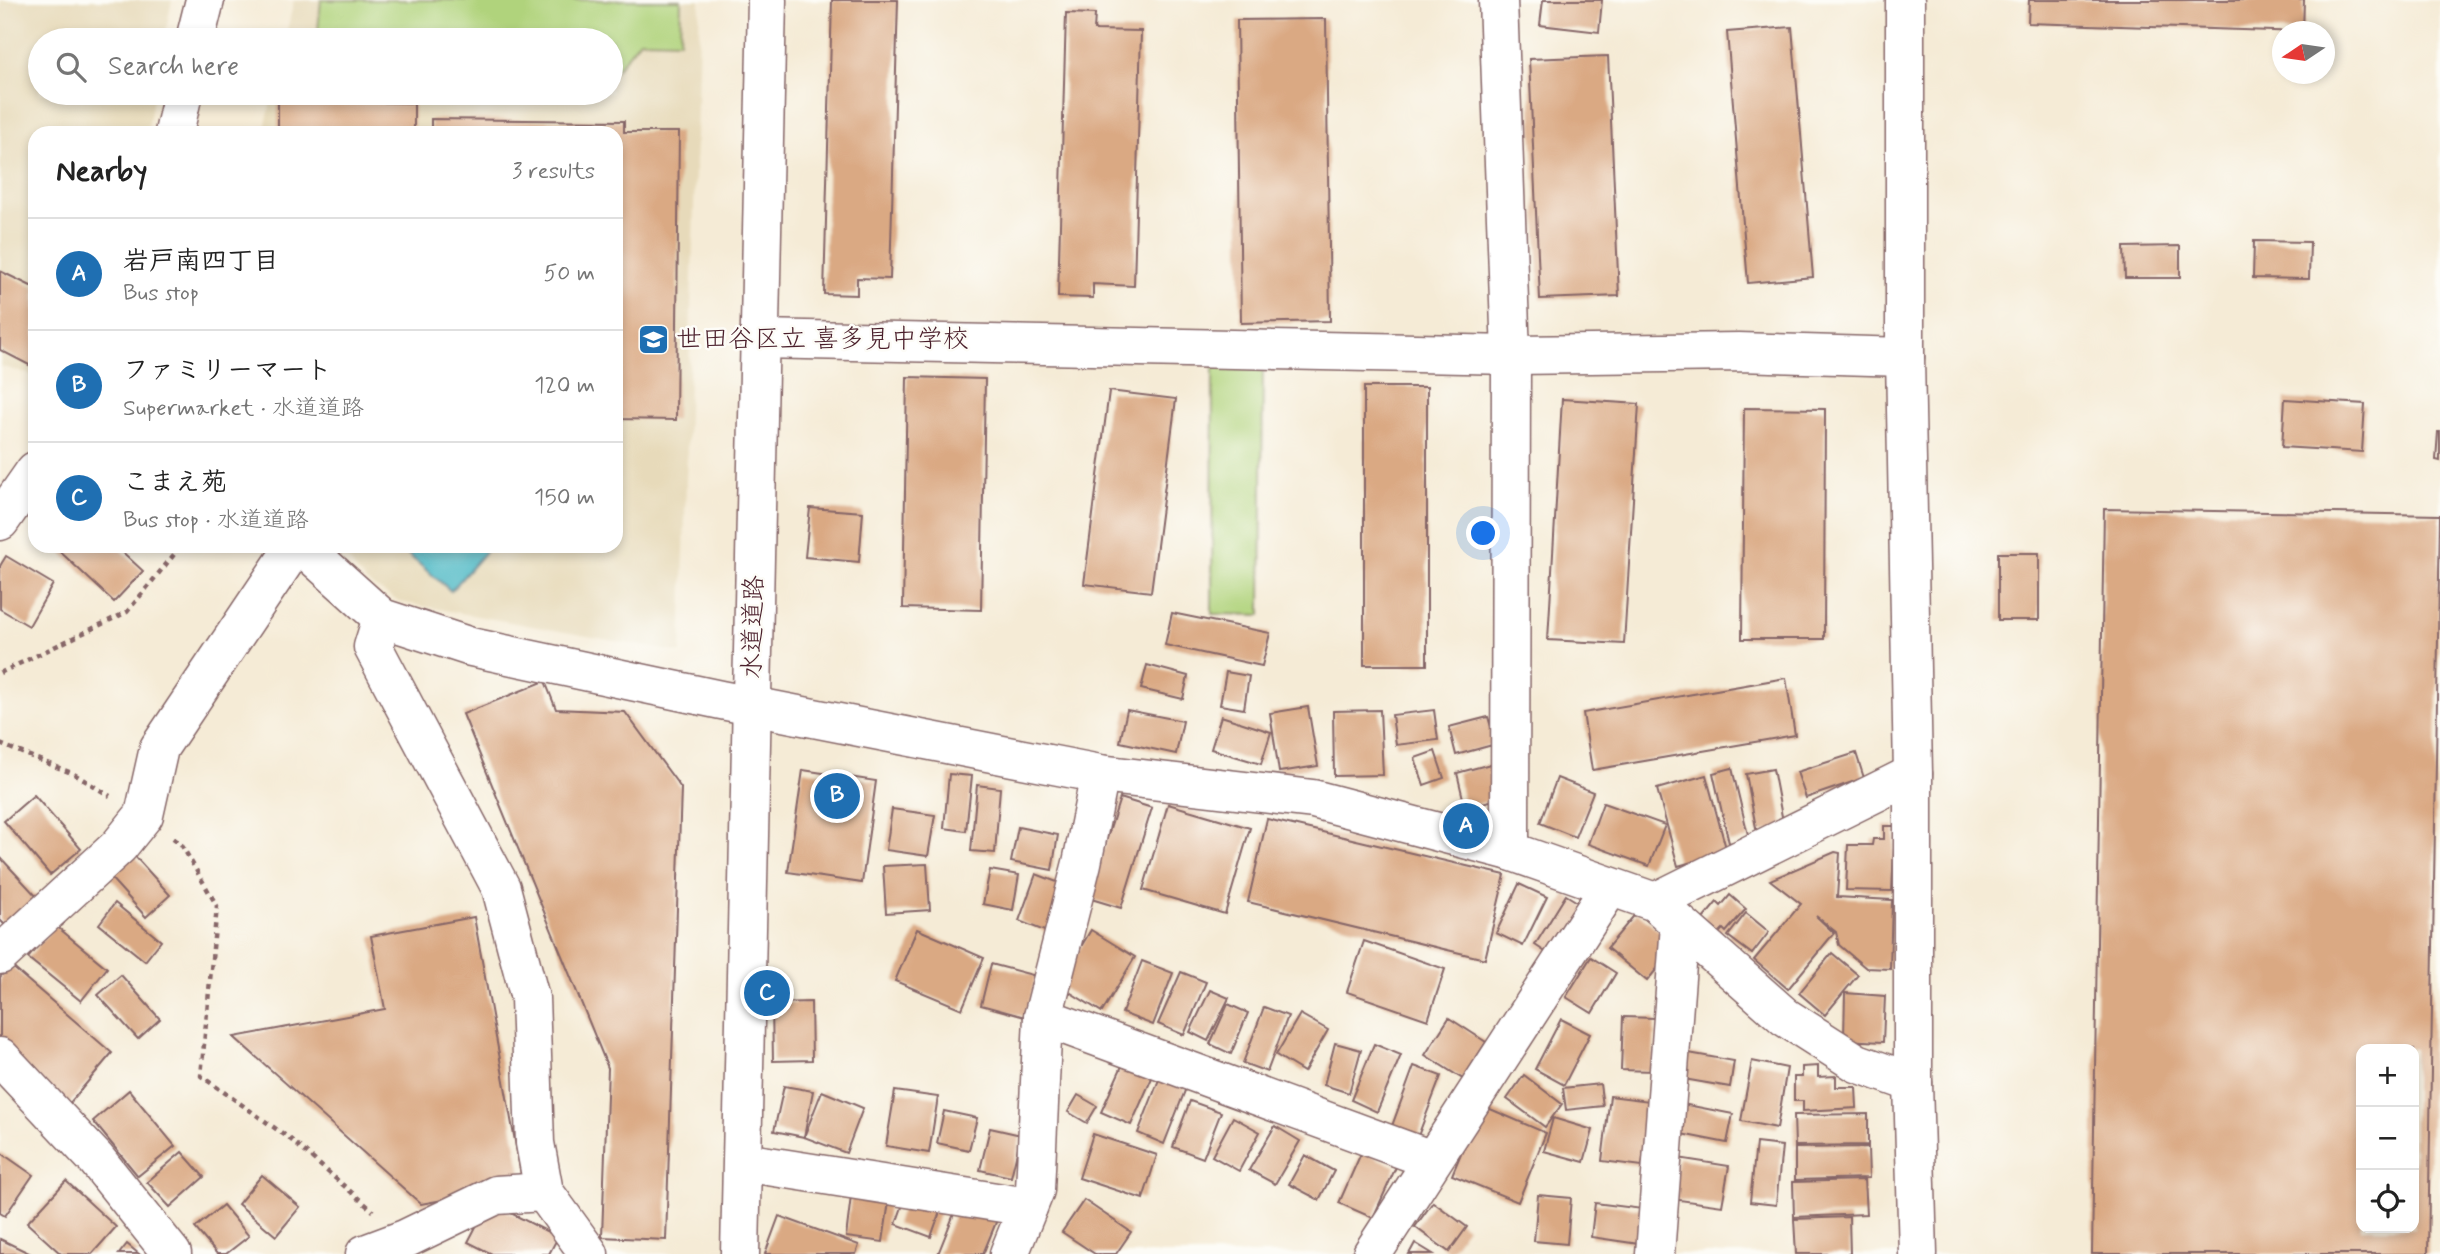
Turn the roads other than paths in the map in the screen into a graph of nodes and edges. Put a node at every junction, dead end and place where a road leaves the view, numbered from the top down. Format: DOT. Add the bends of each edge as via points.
graph roads {
  1 [pos="205,0"];
  2 [pos="767,0"];
  3 [pos="1498,0"];
  4 [pos="1905,0"];
  5 [pos="198,28"];
  6 [pos="180,105"];
  7 [pos="176,126"];
  8 [pos="760,339"];
  9 [pos="1511,355"];
  10 [pos="1905,357"];
  11 [pos="28,481"];
  12 [pos="0,521"];
  13 [pos="290,553"];
  14 [pos="311,553"];
  15 [pos="382,618"];
  16 [pos="752,706"];
  17 [pos="1100,774"];
  18 [pos="1913,774"];
  19 [pos="1510,851"];
  20 [pos="1610,887"];
  21 [pos="1667,913"];
  22 [pos="0,955"];
  23 [pos="1042,1017"];
  24 [pos="0,1057"];
  25 [pos="1913,1083"];
  26 [pos="1432,1160"];
  27 [pos="743,1162"];
  28 [pos="544,1192"];
  29 [pos="1028,1207"];
  30 [pos="172,1254"];
  31 [pos="365,1254"];
  32 [pos="589,1254"];
  33 [pos="740,1254"];
  34 [pos="1009,1254"];
  35 [pos="1372,1254"];
  36 [pos="1655,1254"];
  37 [pos="1918,1254"];
  1 -- 5 [label="street"];
  2 -- 8 [label="street, 水道道路"];
  3 -- 9 [label="street"];
  4 -- 10 [label="street"];
  6 -- 7 [label="street"];
  8 -- 9 [label="street"];
  8 -- 16 [label="street, 水道道路"];
  9 -- 10 [label="street" via="1739,352"];
  9 -- 19 [label="street"];
  10 -- 18 [label="street"];
  11 -- 12 [label="street"];
  13 -- 22 [label="street" via="159,748 144,815 119,846"];
  14 -- 15 [label="street"];
  15 -- 16 [label="street" via="471,647"];
  15 -- 28 [label="street" via="373,647 501,888 530,998 535,1143"];
  16 -- 17 [label="street"];
  16 -- 27 [label="street, 水道道路"];
  17 -- 19 [label="street" via="1314,799"];
  17 -- 23 [label="street"];
  18 -- 21 [label="street"];
  18 -- 25 [label="street"];
  19 -- 20 [label="street"];
  20 -- 21 [label="street"];
  20 -- 26 [label="street"];
  21 -- 25 [label="street" via="1785,1017 1857,1063"];
  21 -- 36 [label="street"];
  23 -- 26 [label="street"];
  23 -- 29 [label="street" via="1035,1190"];
  24 -- 30 [label="street" via="96,1159"];
  25 -- 37 [label="street"];
  26 -- 35 [label="street"];
  27 -- 29 [label="street"];
  27 -- 33 [label="street, 水道道路"];
  28 -- 31 [label="street" via="496,1195"];
  28 -- 32 [label="street"];
  29 -- 34 [label="street"];
}
